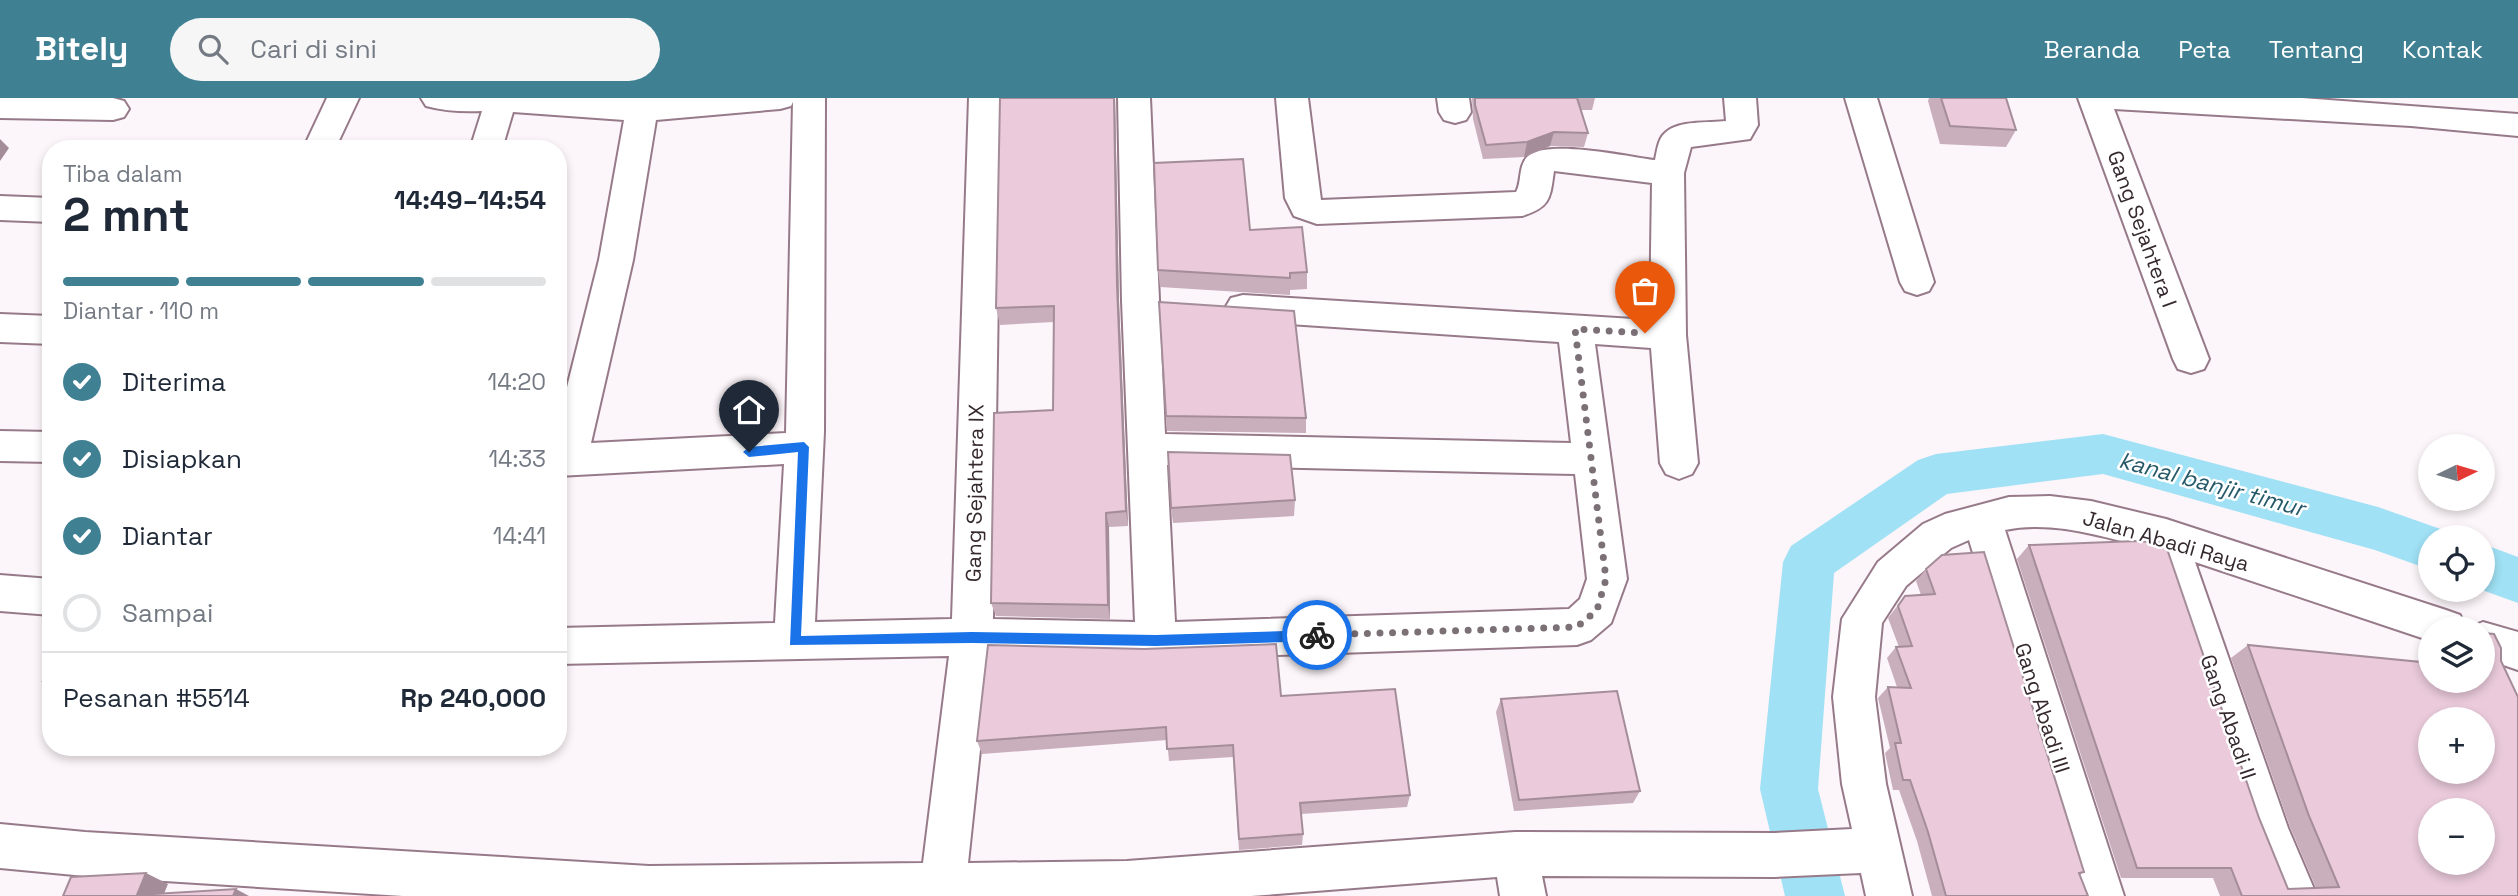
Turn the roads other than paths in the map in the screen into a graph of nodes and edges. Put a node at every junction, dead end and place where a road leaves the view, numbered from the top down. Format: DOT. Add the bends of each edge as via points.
graph roads {
  1 [pos="343,98"];
  2 [pos="780,98"];
  3 [pos="809,98"];
  4 [pos="985,98"];
  5 [pos="1134,98"];
  6 [pos="1292,98"];
  7 [pos="1740,98"];
  8 [pos="1861,98"];
  9 [pos="2094,98"];
  10 [pos="2108,98"];
  11 [pos="449,99"];
  12 [pos="501,100"];
  13 [pos="2290,103"];
  14 [pos="0,107"];
  15 [pos="114,109"];
  16 [pos="642,110"];
  17 [pos="2518,125"];
  18 [pos="323,140"];
  19 [pos="489,140"];
  20 [pos="1668,173"];
  21 [pos="0,208"];
  22 [pos="42,210"];
  23 [pos="1917,282"];
  24 [pos="1208,305"];
  25 [pos="0,328"];
  26 [pos="1575,329"];
  27 [pos="42,330"];
  28 [pos="1668,335"];
  29 [pos="2191,359"];
  30 [pos="567,445"];
  31 [pos="0,446"];
  32 [pos="42,447"];
  33 [pos="804,447"];
  34 [pos="1146,449"];
  35 [pos="1593,459"];
  36 [pos="567,460"];
  37 [pos="1679,463"];
  38 [pos="1982,520"];
  39 [pos="2166,536"];
  40 [pos="0,593"];
  41 [pos="42,596"];
  42 [pos="2418,619"];
  43 [pos="972,637"];
  44 [pos="794,641"];
  45 [pos="1156,641"];
  46 [pos="567,646"];
  47 [pos="0,846"];
  48 [pos="1880,850"];
  49 [pos="1519,875"];
  50 [pos="1314,883"];
  51 [pos="1127,889"];
  52 [pos="943,891"];
  53 [pos="1889,896"];
  54 [pos="2101,896"];
  55 [pos="2294,896"];
  1 -- 18 [label="street"];
  2 -- 16 [label="street"];
  3 -- 33 [label="street"];
  4 -- 43 [label="street, Gang Sejahtera IX"];
  5 -- 34 [label="street" via="1153,302"];
  6 -- 20 [label="street" via="1302,198 1306,207 1317,212 1522,204 1534,197 1538,166 1553,159"];
  7 -- 20 [label="street" via="1739,131 1684,136 1675,141"];
  8 -- 23 [label="street"];
  9 -- 29 [label="street, Gang Sejahtera I"];
  10 -- 13 [label="street"];
  11 -- 12 [label="street"];
  12 -- 16 [label="street"];
  12 -- 19 [label="street"];
  13 -- 17 [label="street"];
  14 -- 15 [label="street"];
  16 -- 30 [label="street" via="616,260"];
  20 -- 28 [label="street"];
  21 -- 22 [label="street"];
  24 -- 26 [label="street"];
  25 -- 27 [label="street"];
  26 -- 28 [label="street"];
  26 -- 35 [label="street"];
  28 -- 37 [label="street"];
  31 -- 32 [label="street"];
  33 -- 36 [label="street"];
  33 -- 44 [label="street"];
  34 -- 35 [label="street"];
  34 -- 45 [label="street"];
  35 -- 45 [label="street" via="1606,579 1597,610 1577,627"];
  38 -- 39 [label="street, Jalan Abadi Raya" via="2009,513 2050,512"];
  38 -- 48 [label="street, Jalan Abadi Raya" via="1937,536 1921,549 1892,574 1862,619 1854,697 1864,783"];
  38 -- 54 [label="street, Gang Abadi III"];
  39 -- 42 [label="street, Jalan Abadi Raya"];
  39 -- 55 [label="street, Gang Abadi II" via="2266,828"];
  40 -- 41 [label="street"];
  43 -- 44 [label="street"];
  43 -- 45 [label="street"];
  43 -- 52 [label="street, Gang Sejahtera IX"];
  44 -- 46 [label="street"];
  47 -- 52 [label="street" via="649,889"];
  48 -- 49 [label="street"];
  48 -- 53 [label="street, Jalan Abadi Raya"];
  49 -- 50 [label="street"];
  50 -- 51 [label="street"];
  51 -- 52 [label="street"];
}
